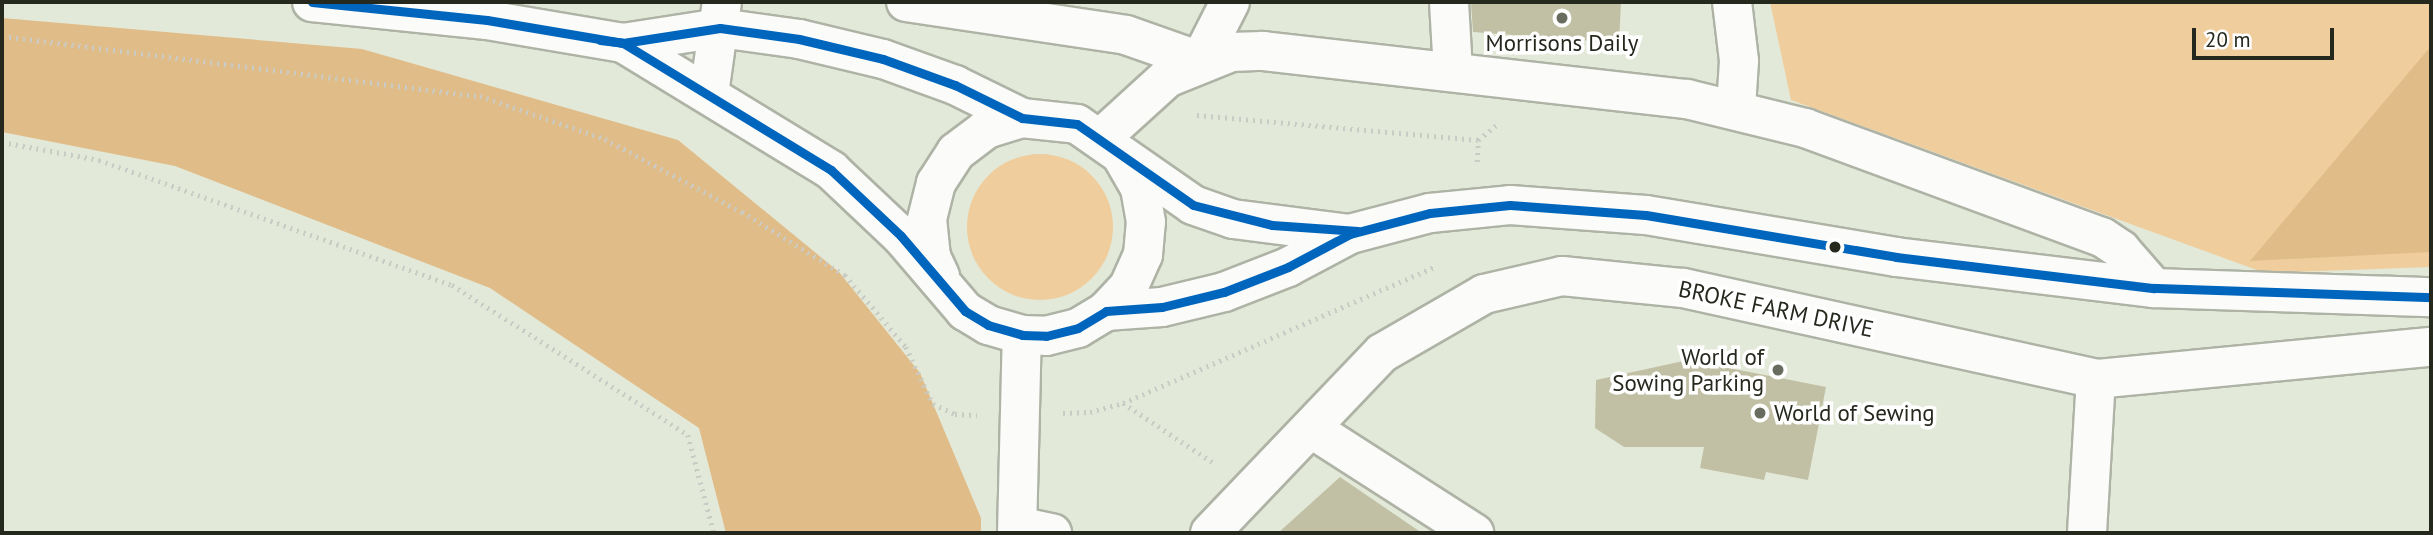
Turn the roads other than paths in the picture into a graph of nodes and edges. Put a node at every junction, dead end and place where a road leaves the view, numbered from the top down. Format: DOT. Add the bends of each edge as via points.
graph roads {
  1 [pos="312,2"];
  2 [pos="906,2"];
  3 [pos="1230,2"];
  4 [pos="1449,2"];
  5 [pos="1732,2"];
  6 [pos="721,15"];
  7 [pos="623,43"];
  8 [pos="1200,61"];
  9 [pos="1453,72"];
  10 [pos="709,94"];
  11 [pos="1737,108"];
  12 [pos="1022,118"];
  13 [pos="1112,148"];
  14 [pos="1350,234"];
  15 [pos="2154,288"];
  16 [pos="947,291"];
  17 [pos="2431,297"];
  18 [pos="1106,311"];
  19 [pos="1022,335"];
  20 [pos="2431,347"];
  21 [pos="2096,379"];
  22 [pos="1312,429"];
  23 [pos="1029,531"];
  24 [pos="1210,533"];
  25 [pos="1474,533"];
  26 [pos="2087,533"];
  1 -- 7 [label="main road" via="487,20"];
  2 -- 8 [label="main road" via="1126,35"];
  3 -- 8 [label="main road"];
  4 -- 9 [label="main road"];
  5 -- 11 [label="main road" via="1739,61"];
  6 -- 7 [label="main road"];
  6 -- 10 [label="main road"];
  6 -- 12 [label="main road" via="883,59 956,85"];
  7 -- 10 [label="main road"];
  8 -- 9 [label="main road" via="1231,52 1263,51"];
  8 -- 13 [label="main road" via="1167,78"];
  9 -- 11 [label="main road" via="1626,90"];
  10 -- 16 [label="main road" via="831,170 866,200"];
  11 -- 15 [label="main road" via="1863,148 2102,237 2121,250"];
  12 -- 13 [label="main road" via="1077,124"];
  12 -- 16 [label="main road" via="986,129 956,152 936,183 927,219 929,244"];
  13 -- 14 [label="main road" via="1193,205 1233,219"];
  13 -- 18 [label="main road" via="1142,200 1146,222 1143,255 1129,286"];
  14 -- 15 [label="main road" via="1430,213 1477,208 1591,208 1896,257"];
  14 -- 18 [label="main road" via="1288,267 1224,292 1162,307"];
  15 -- 17 [label="main road"];
  16 -- 19 [label="main road" via="965,311 988,325"];
  18 -- 19 [label="main road" via="1078,328 1046,336"];
  19 -- 23 [label="main road"];
  20 -- 21 [label="main road, BROKE FARM DRIVE"];
  21 -- 22 [label="main road, BROKE FARM DRIVE" via="1683,288 1562,276 1484,294 1382,353"];
  21 -- 26 [label="main road"];
  22 -- 24 [label="main road, BROKE FARM DRIVE"];
  22 -- 25 [label="main road"];
}
